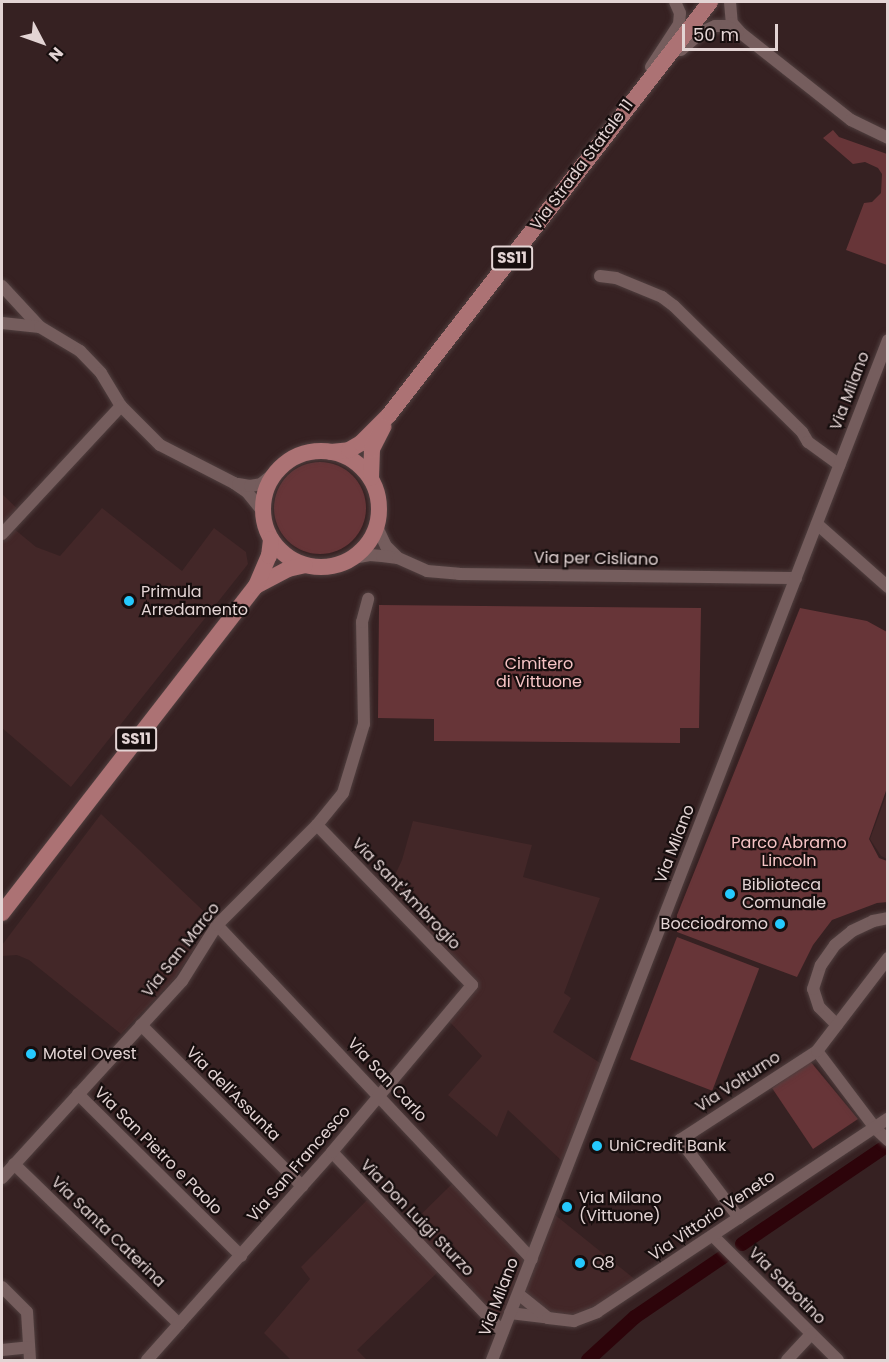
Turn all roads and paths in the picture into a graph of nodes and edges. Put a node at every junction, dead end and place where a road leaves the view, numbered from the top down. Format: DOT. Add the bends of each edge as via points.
graph roads {
  1 [pos="675,2"];
  2 [pos="710,2"];
  3 [pos="730,2"];
  4 [pos="742,34"];
  5 [pos="632,99"];
  6 [pos="888,138"];
  7 [pos="600,276"];
  8 [pos="2,286"];
  9 [pos="2,323"];
  10 [pos="40,327"];
  11 [pos="888,340"];
  12 [pos="121,406"];
  13 [pos="389,415"];
  14 [pos="331,452"];
  15 [pos="840,465"];
  16 [pos="277,471"];
  17 [pos="371,478"];
  18 [pos="234,483"];
  19 [pos="263,512"];
  20 [pos="817,524"];
  21 [pos="377,527"];
  22 [pos="2,534"];
  23 [pos="271,539"];
  24 [pos="353,558"];
  25 [pos="398,558"];
  26 [pos="305,565"];
  27 [pos="796,578"];
  28 [pos="256,586"];
  29 [pos="888,587"];
  30 [pos="368,599"];
  31 [pos="317,825"];
  32 [pos="2,913"];
  33 [pos="888,918"];
  34 [pos="218,925"];
  35 [pos="888,958"];
  36 [pos="472,985"];
  37 [pos="141,1025"];
  38 [pos="837,1025"];
  39 [pos="817,1051"];
  40 [pos="78,1094"];
  41 [pos="380,1096"];
  42 [pos="888,1119"];
  43 [pos="875,1128"];
  44 [pos="888,1140"];
  45 [pos="332,1152"];
  46 [pos="14,1164"];
  47 [pos="2,1178"];
  48 [pos="302,1186"];
  49 [pos="739,1218"];
  50 [pos="713,1236"];
  51 [pos="241,1256"];
  52 [pos="532,1259"];
  53 [pos="2,1287"];
  54 [pos="518,1294"];
  55 [pos="510,1313"];
  56 [pos="548,1318"];
  57 [pos="179,1324"];
  58 [pos="503,1332"];
  59 [pos="811,1334"];
  60 [pos="29,1347"];
  61 [pos="2,1350"];
  62 [pos="30,1360"];
  63 [pos="147,1360"];
  64 [pos="492,1360"];
  65 [pos="788,1360"];
  66 [pos="838,1360"];
  1 -- 5 [label="street" via="679,24"];
  2 -- 5 [label="main road, Via Strada Statale 11"];
  3 -- 4 [label="street" via="732,23"];
  4 -- 5 [label="street" via="726,26 702,32"];
  4 -- 6 [label="street" via="852,120"];
  5 -- 13 [label="main road, Via Strada Statale 11 / SS11"];
  7 -- 15 [label="street" via="616,278 674,306 808,442"];
  8 -- 10 [label="street"];
  9 -- 10 [label="street"];
  10 -- 12 [label="street" via="80,351 101,373"];
  11 -- 15 [label="street, Via Milano"];
  12 -- 18 [label="street" via="159,445"];
  12 -- 22 [label="street"];
  13 -- 14 [label="main road, Via Strada Statale 11" via="362,443 349,450"];
  13 -- 17 [label="main road, Via Strada Statale 11" via="372,449"];
  14 -- 16 [label="main road, Via Strada Statale 11" via="311,452 292,459"];
  14 -- 17 [label="main road" via="353,461"];
  15 -- 20 [label="street, Via Milano"];
  16 -- 18 [label="street" via="261,484"];
  16 -- 19 [label="main road" via="264,497"];
  17 -- 21 [label="main road, Via Strada Statale 11" via="380,510"];
  18 -- 19 [label="street"];
  19 -- 23 [label="main road"];
  20 -- 27 [label="street, Via Milano"];
  20 -- 29 [label="street"];
  21 -- 24 [label="main road" via="368,544"];
  21 -- 25 [label="street, Via per Cisliano" via="386,546"];
  23 -- 26 [label="main road" via="280,550"];
  23 -- 28 [label="main road"];
  24 -- 25 [label="street, Via per Cisliano"];
  24 -- 26 [label="main road" via="330,566"];
  25 -- 27 [label="street, Via per Cisliano" via="427,571 459,574"];
  26 -- 28 [label="main road" via="288,569"];
  27 -- 52 [label="street, Via Milano"];
  28 -- 32 [label="main road, SS11"];
  30 -- 31 [label="street, Via San Marco" via="362,622 364,724 343,793"];
  31 -- 34 [label="street, Via San Marco"];
  31 -- 36 [label="street, Via Sant'Ambrogio"];
  33 -- 38 [label="street" via="852,931 835,945 821,965 813,989 819,1007"];
  34 -- 37 [label="street, Via San Marco" via="182,981"];
  34 -- 41 [label="street, Via San Carlo"];
  35 -- 38 [label="street"];
  36 -- 41 [label="street, Via San Francesco"];
  37 -- 40 [label="street, Via San Marco"];
  37 -- 48 [label="street, Via dell'Assunta"];
  38 -- 39 [label="street"];
  39 -- 43 [label="street"];
  39 -- 49 [label="street, Via Volturno" via="680,1140"];
  40 -- 46 [label="street, Via San Marco"];
  40 -- 51 [label="street, Via San Pietro e Paolo"];
  41 -- 45 [label="street, Via San Francesco"];
  41 -- 52 [label="street, Via San Carlo"];
  42 -- 43 [label="street, Via Vittorio Veneto"];
  43 -- 44 [label="street"];
  43 -- 49 [label="street, Via Vittorio Veneto"];
  45 -- 48 [label="street, Via San Francesco"];
  45 -- 58 [label="street, Via Don Luigi Sturzo"];
  46 -- 47 [label="street, Via San Marco"];
  46 -- 57 [label="street, Via Santa Caterina"];
  48 -- 51 [label="street, Via San Francesco"];
  49 -- 50 [label="street, Via Vittorio Veneto"];
  50 -- 56 [label="street, Via Vittorio Veneto" via="597,1312 574,1321"];
  50 -- 59 [label="street, Via Sabotino"];
  51 -- 57 [label="street, Via San Francesco"];
  52 -- 54 [label="street, Via Milano"];
  53 -- 60 [label="street" via="27,1312"];
  54 -- 55 [label="street, Via Milano"];
  54 -- 56 [label="street"];
  55 -- 56 [label="street, Via Vittorio Veneto"];
  55 -- 58 [label="street, Via Milano"];
  57 -- 63 [label="street, Via San Francesco"];
  58 -- 64 [label="street, Via Milano"];
  59 -- 65 [label="street"];
  59 -- 66 [label="street, Via Sabotino"];
  60 -- 61 [label="street"];
  60 -- 62 [label="street"];
}
